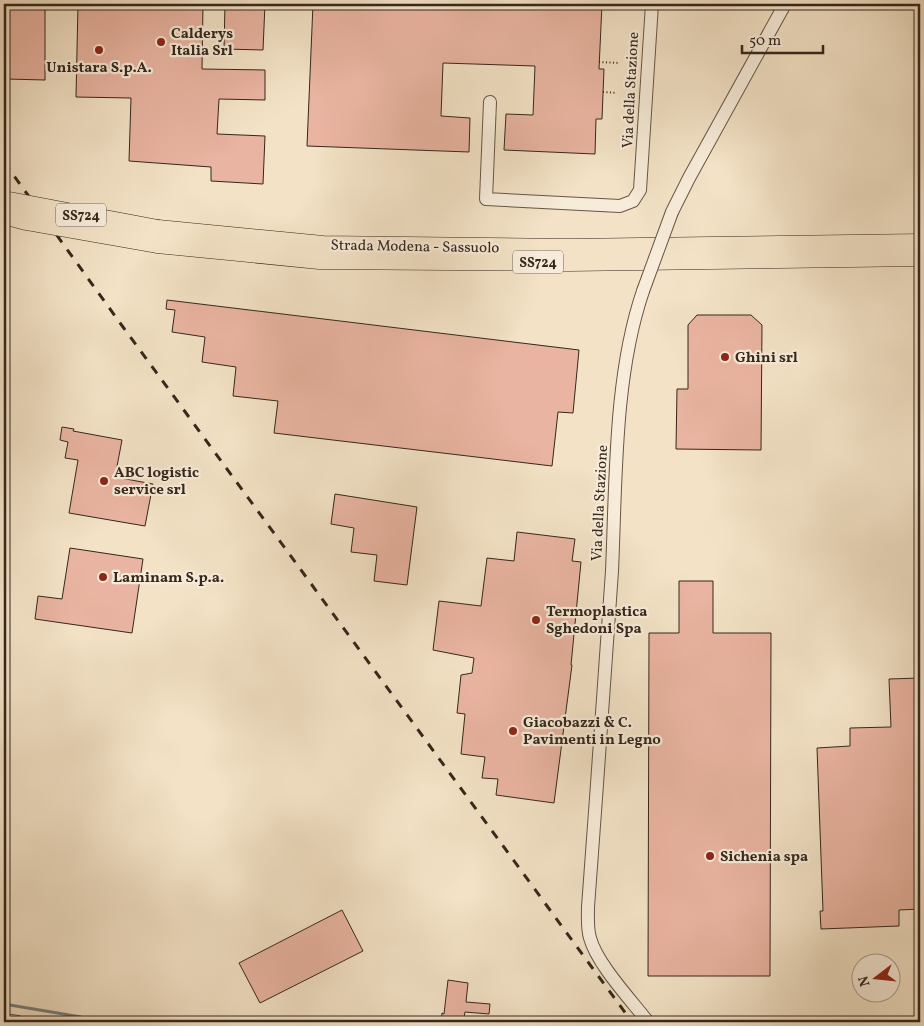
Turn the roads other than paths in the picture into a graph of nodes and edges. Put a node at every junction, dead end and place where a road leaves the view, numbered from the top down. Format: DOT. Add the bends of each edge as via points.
graph roads {
  1 [pos="652,4"];
  2 [pos="786,4"];
  3 [pos="490,102"];
  4 [pos="4,200"];
  5 [pos="4,215"];
  6 [pos="157,236"];
  7 [pos="920,243"];
  8 [pos="920,257"];
  9 [pos="4,1020"];
  10 [pos="18,1022"];
  11 [pos="648,1022"];
  1 -- 3 [label="street, Via della Stazione" via="640,190 632,201 620,206 486,199"];
  2 -- 11 [label="street, Via della Stazione, bridge" via="672,212 638,306 626,364 620,413 588,926 590,940 605,967"];
  4 -- 6 [label="highway, Strada Modena - Sassuolo / SS724, bridge"];
  5 -- 6 [label="highway, Strada Modena - Sassuolo / SS724, bridge" via="26,221"];
  6 -- 7 [label="highway, Strada Modena - Sassuolo / SS724" via="323,245 569,248"];
  6 -- 8 [label="highway, Strada Modena - Sassuolo / SS724" via="319,260 570,262"];
  9 -- 10 [label="street"];
}
